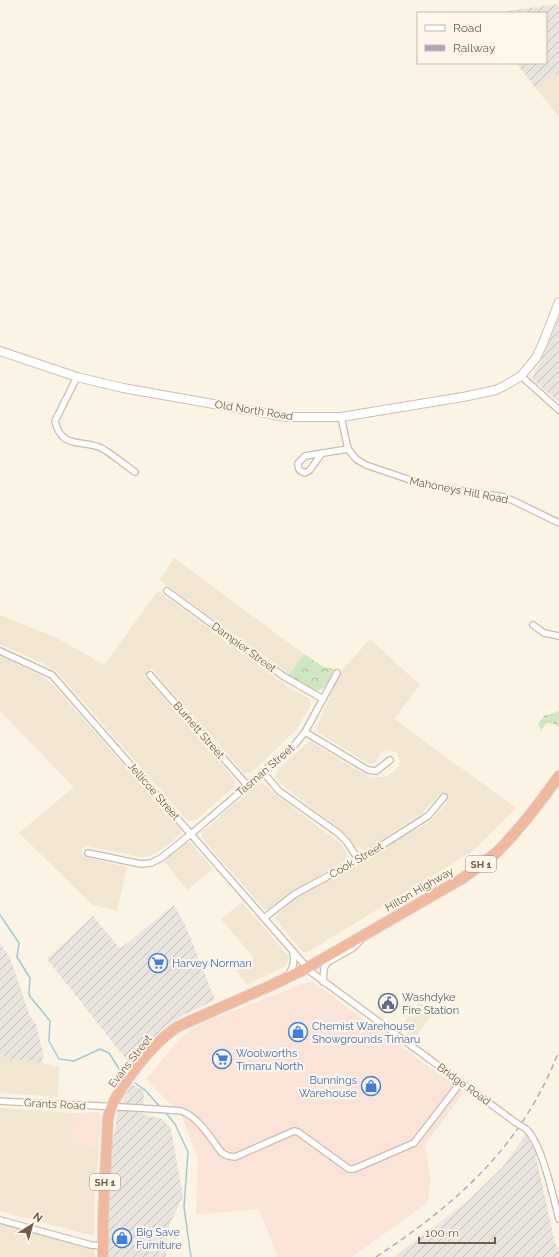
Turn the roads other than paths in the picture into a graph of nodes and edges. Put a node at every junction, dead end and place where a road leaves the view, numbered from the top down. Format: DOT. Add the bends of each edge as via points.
graph roads {
  1 [pos="559,302"];
  2 [pos="0,351"];
  3 [pos="520,376"];
  4 [pos="77,377"];
  5 [pos="559,410"];
  6 [pos="340,417"];
  7 [pos="348,448"];
  8 [pos="322,453"];
  9 [pos="135,472"];
  10 [pos="559,523"];
  11 [pos="167,591"];
  12 [pos="533,625"];
  13 [pos="559,636"];
  14 [pos="0,651"];
  15 [pos="336,673"];
  16 [pos="150,675"];
  17 [pos="323,700"];
  18 [pos="306,732"];
  19 [pos="390,760"];
  20 [pos="263,772"];
  21 [pos="559,776"];
  22 [pos="247,786"];
  23 [pos="444,797"];
  24 [pos="191,834"];
  25 [pos="88,852"];
  26 [pos="358,860"];
  27 [pos="264,918"];
  28 [pos="366,934"];
  29 [pos="293,952"];
  30 [pos="307,968"];
  31 [pos="285,978"];
  32 [pos="323,982"];
  33 [pos="461,1082"];
  34 [pos="0,1101"];
  35 [pos="111,1107"];
  36 [pos="559,1219"];
  37 [pos="0,1220"];
  38 [pos="103,1246"];
  39 [pos="103,1257"];
  1 -- 3 [label="street, Old North Road" via="540,352"];
  2 -- 4 [label="street, Old North Road"];
  3 -- 5 [label="street"];
  3 -- 6 [label="street, Old North Road" via="496,390 479,394"];
  4 -- 6 [label="street, Old North Road" via="123,388 287,417"];
  4 -- 9 [label="street" via="55,421 61,436 69,441 99,447"];
  6 -- 7 [label="street, Mahoneys Hill Road"];
  7 -- 8 [label="street"];
  7 -- 10 [label="street, Mahoneys Hill Road" via="360,462 376,469 426,485 504,497"];
  11 -- 17 [label="street, Dampier Street" via="282,676"];
  12 -- 13 [label="street" via="544,633"];
  14 -- 24 [label="street, Jellicoe Street" via="52,675"];
  15 -- 17 [label="street, Tasman Street"];
  16 -- 22 [label="street, Burnett Street"];
  17 -- 18 [label="street, Tasman Street"];
  18 -- 19 [label="street" via="368,770 376,771"];
  18 -- 20 [label="street, Tasman Street" via="288,752"];
  20 -- 22 [label="street, Tasman Street"];
  20 -- 26 [label="street" via="279,791 338,833"];
  21 -- 28 [label="highway, Hilton Highway / SH 1" via="518,829 486,860 450,886"];
  22 -- 24 [label="street, Tasman Street"];
  23 -- 26 [label="street, Cook Street" via="428,816"];
  24 -- 25 [label="street, Tasman Street" via="151,863 141,864"];
  24 -- 27 [label="street, Jellicoe Street"];
  26 -- 27 [label="street, Cook Street" via="295,894"];
  27 -- 29 [label="street, Jellicoe Street"];
  28 -- 30 [label="highway, Hilton Highway / SH 1"];
  28 -- 32 [label="street" via="353,948 328,962 323,972"];
  29 -- 30 [label="street, Jellicoe Street"];
  29 -- 31 [label="street" via="294,966"];
  30 -- 31 [label="highway, Evans Street / SH 1"];
  30 -- 32 [label="street, Bridge Road"];
  31 -- 35 [label="highway, Evans Street / SH 1" via="174,1029 138,1066"];
  32 -- 33 [label="street, Bridge Road"];
  33 -- 35 [label="street, Grants Road" via="414,1143 349,1170 298,1132 294,1131 235,1157 222,1153 194,1118 181,1111"];
  33 -- 36 [label="street, Bridge Road, bridge" via="526,1129 533,1137"];
  34 -- 35 [label="street, Grants Road"];
  35 -- 38 [label="highway, Evans Street / SH 1" via="108,1124"];
  37 -- 38 [label="street"];
  38 -- 39 [label="highway, Evans Street / SH 1"];
}
